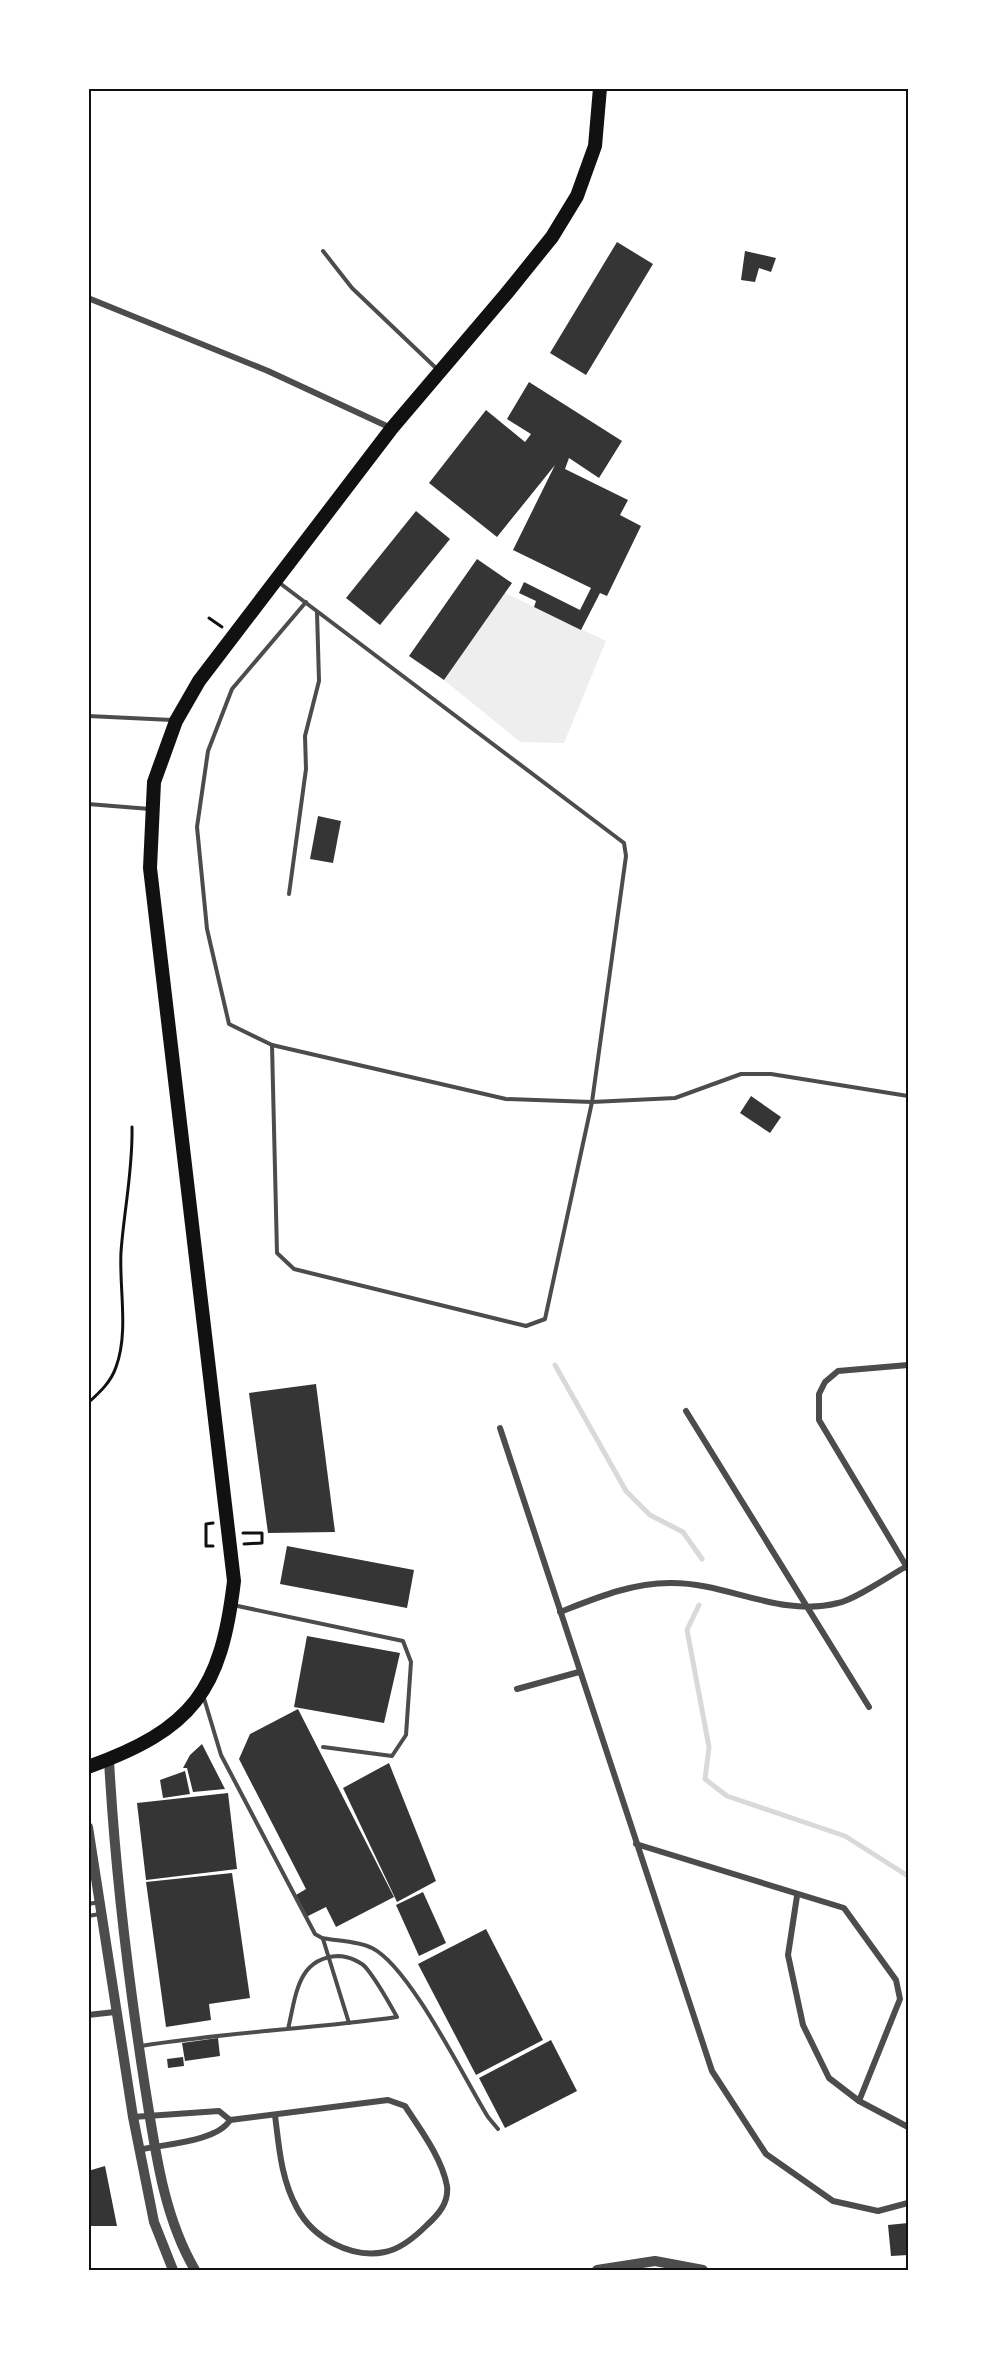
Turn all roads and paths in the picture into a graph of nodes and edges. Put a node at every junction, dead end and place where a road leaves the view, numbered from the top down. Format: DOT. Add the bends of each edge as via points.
graph roads {
  1 [pos="600,88"];
  2 [pos="323,251"];
  3 [pos="88,298"];
  4 [pos="439,371"];
  5 [pos="392,428"];
  6 [pos="275,579"];
  7 [pos="306,602"];
  8 [pos="317,611"];
  9 [pos="88,716"];
  10 [pos="176,721"];
  11 [pos="88,804"];
  12 [pos="153,810"];
  13 [pos="289,894"];
  14 [pos="272,1045"];
  15 [pos="909,1096"];
  16 [pos="592,1102"];
  17 [pos="132,1127"];
  18 [pos="909,1365"];
  19 [pos="88,1403"];
  20 [pos="686,1411"];
  21 [pos="500,1428"];
  22 [pos="230,1533"];
  23 [pos="262,1544"];
  24 [pos="908,1568"];
  25 [pos="231,1605"];
  26 [pos="807,1606"];
  27 [pos="560,1612"];
  28 [pos="579,1672"];
  29 [pos="517,1689"];
  30 [pos="203,1694"];
  31 [pos="868,1707"];
  32 [pos="323,1747"];
  33 [pos="109,1760"];
  34 [pos="88,1767"];
  35 [pos="88,1827"];
  36 [pos="636,1845"];
  37 [pos="797,1896"];
  38 [pos="94,1903"];
  39 [pos="101,1914"];
  40 [pos="88,1916"];
  41 [pos="122,1925"];
  42 [pos="103,1927"];
  43 [pos="322,1938"];
  44 [pos="328,1957"];
  45 [pos="115,2012"];
  46 [pos="88,2015"];
  47 [pos="349,2024"];
  48 [pos="288,2029"];
  49 [pos="139,2047"];
  50 [pos="859,2101"];
  51 [pos="150,2114"];
  52 [pos="275,2115"];
  53 [pos="132,2117"];
  54 [pos="230,2120"];
  55 [pos="909,2127"];
  56 [pos="498,2129"];
  57 [pos="156,2146"];
  58 [pos="139,2150"];
  59 [pos="909,2203"];
  60 [pos="682,2268"];
  61 [pos="173,2271"];
  62 [pos="195,2271"];
  63 [pos="597,2271"];
  64 [pos="704,2271"];
  1 -- 4 [label="main road" via="595,146 577,195 536,257"];
  2 -- 4 [label="lane" via="352,288"];
  3 -- 5 [label="street" via="268,371"];
  4 -- 5 [label="main road"];
  5 -- 6 [label="main road"];
  6 -- 7 [label="lane"];
  6 -- 10 [label="main road" via="199,681"];
  7 -- 8 [label="lane"];
  7 -- 14 [label="lane" via="232,689 208,751 197,827 207,929 229,1024"];
  8 -- 13 [label="lane" via="319,681 305,736 306,769"];
  8 -- 16 [label="lane" via="624,843 626,856"];
  9 -- 10 [label="lane"];
  10 -- 12 [label="main road" via="154,782"];
  11 -- 12 [label="lane"];
  12 -- 22 [label="main road" via="150,868"];
  14 -- 16 [label="lane" via="506,1099"];
  14 -- 16 [label="lane" via="277,1253 294,1269 526,1326 544,1319"];
  15 -- 16 [label="lane" via="771,1074 741,1074 675,1098"];
  17 -- 19 [label="path" via="131,1179 121,1250 120,1346 116,1366 105,1387"];
  18 -- 24 [label="street" via="838,1371 825,1382 819,1394 819,1420"];
  20 -- 26 [label="street"];
  21 -- 27 [label="street"];
  22 -- 23 [label="path" via="262,1533"];
  22 -- 25 [label="main road" via="234,1581"];
  24 -- 26 [label="street" via="839,1603"];
  25 -- 30 [label="main road" via="224,1642"];
  25 -- 32 [label="lane" via="403,1641 411,1662 406,1735 392,1756"];
  26 -- 27 [label="street" via="764,1603 724,1590 672,1582 627,1587"];
  26 -- 31 [label="street"];
  27 -- 28 [label="street"];
  28 -- 29 [label="street"];
  28 -- 36 [label="street"];
  30 -- 33 [label="main road" via="165,1732"];
  30 -- 43 [label="lane" via="221,1755 315,1934"];
  33 -- 34 [label="main road"];
  33 -- 41 [label="street"];
  35 -- 38 [label="street"];
  36 -- 37 [label="street"];
  36 -- 59 [label="street" via="712,2071 766,2154 833,2201 878,2211"];
  37 -- 50 [label="street" via="788,1955 803,2025 829,2078"];
  37 -- 50 [label="street" via="844,1908 896,1980 900,1999"];
  38 -- 39 [label="street"];
  39 -- 40 [label="lane"];
  39 -- 42 [label="street"];
  41 -- 42 [label="street"];
  41 -- 49 [label="street"];
  42 -- 45 [label="street"];
  43 -- 44 [label="lane"];
  43 -- 56 [label="lane" via="372,1948 399,1972 419,1998"];
  44 -- 47 [label="lane"];
  44 -- 47 [label="lane" via="346,1956 366,1967 397,2017"];
  44 -- 48 [label="lane" via="309,1965 300,1980"];
  45 -- 46 [label="street"];
  45 -- 53 [label="street"];
  47 -- 48 [label="lane"];
  48 -- 49 [label="lane"];
  49 -- 51 [label="street"];
  50 -- 55 [label="street"];
  51 -- 53 [label="street"];
  51 -- 54 [label="street" via="219,2111"];
  51 -- 57 [label="street"];
  52 -- 52 [label="street" via="388,2100 405,2106 440,2165 447,2187 445,2203 424,2229 385,2252 358,2252 332,2245 298,2211 289,2192"];
  52 -- 54 [label="street"];
  53 -- 58 [label="street"];
  54 -- 57 [label="street" via="225,2129 203,2138"];
  57 -- 58 [label="street"];
  57 -- 62 [label="street" via="173,2222"];
  58 -- 61 [label="street" via="154,2222"];
  60 -- 63 [label="street" via="655,2261"];
  60 -- 64 [label="street"];
}
